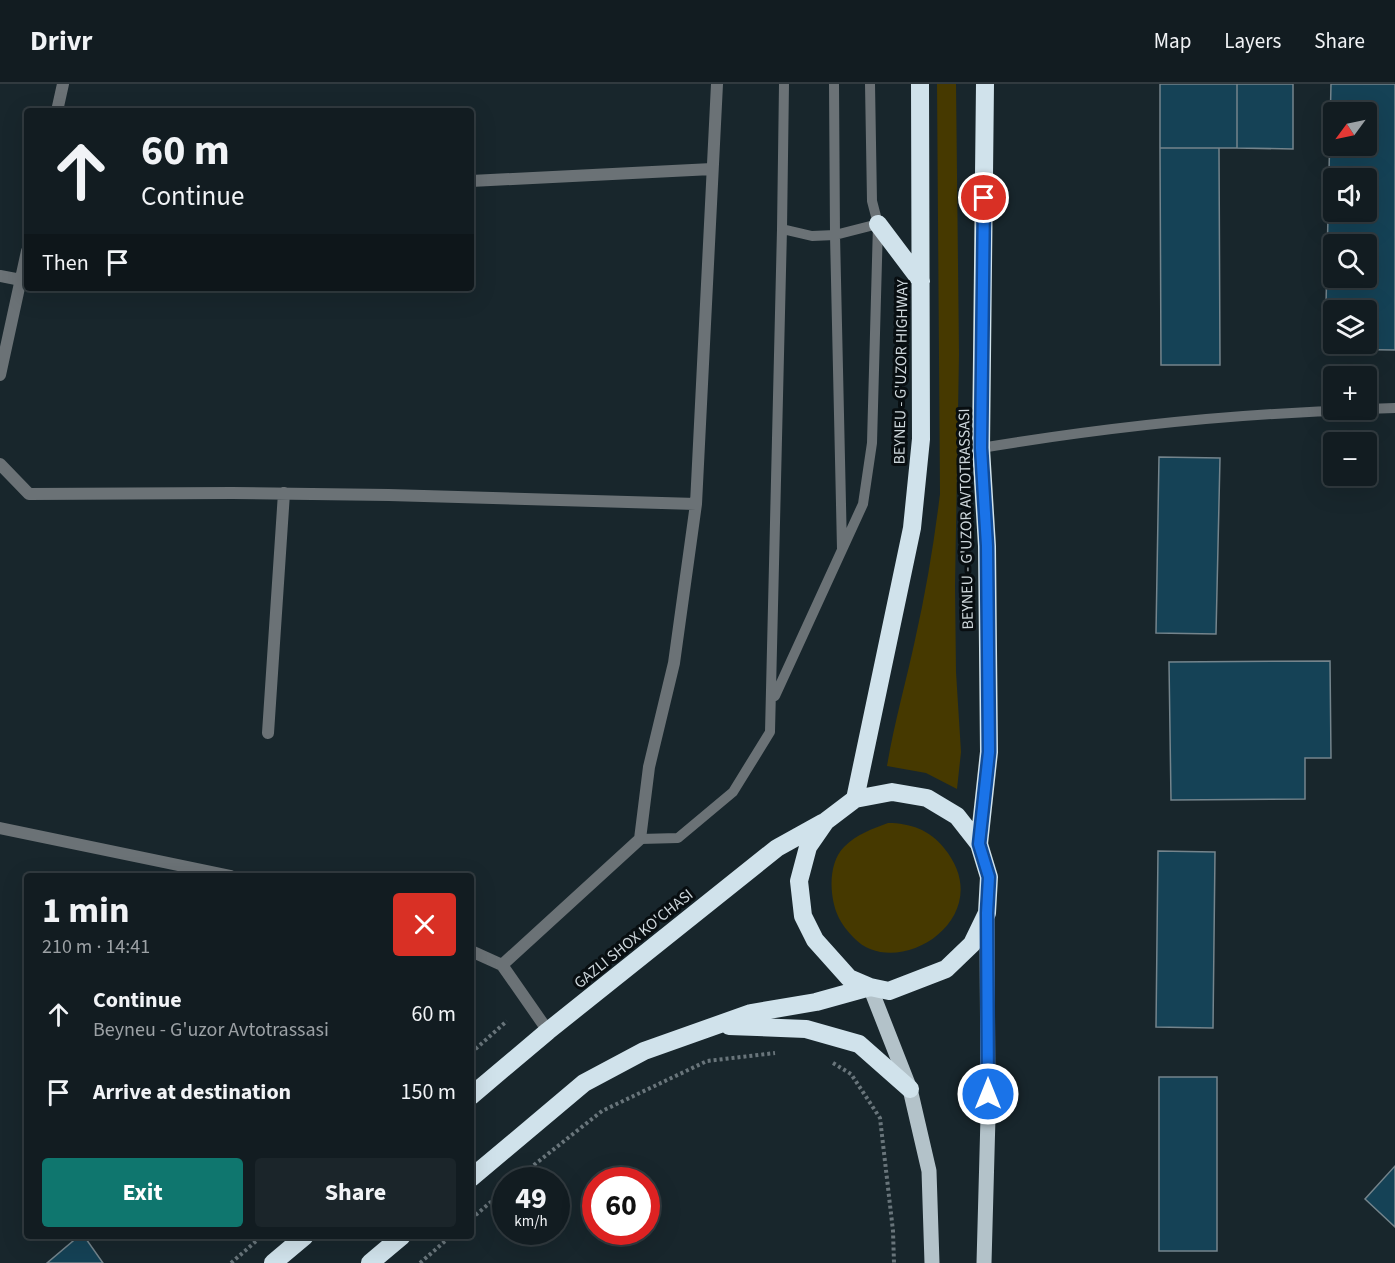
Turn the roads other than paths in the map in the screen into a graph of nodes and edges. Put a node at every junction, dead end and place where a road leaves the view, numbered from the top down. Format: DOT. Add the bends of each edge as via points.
graph roads {
  1 [pos="63,84"];
  2 [pos="717,84"];
  3 [pos="784,84"];
  4 [pos="834,84"];
  5 [pos="870,84"];
  6 [pos="920,84"];
  7 [pos="985,84"];
  8 [pos="58,108"];
  9 [pos="712,170"];
  10 [pos="474,181"];
  11 [pos="878,224"];
  12 [pos="782,230"];
  13 [pos="834,235"];
  14 [pos="24,266"];
  15 [pos="0,276"];
  16 [pos="21,280"];
  17 [pos="921,281"];
  18 [pos="0,375"];
  19 [pos="1395,408"];
  20 [pos="1377,409"];
  21 [pos="1323,411"];
  22 [pos="981,448"];
  23 [pos="0,464"];
  24 [pos="284,494"];
  25 [pos="696,504"];
  26 [pos="842,553"];
  27 [pos="772,702"];
  28 [pos="268,733"];
  29 [pos="855,799"];
  30 [pos="826,820"];
  31 [pos="0,828"];
  32 [pos="640,839"];
  33 [pos="979,844"];
  34 [pos="217,873"];
  35 [pos="987,913"];
  36 [pos="474,952"];
  37 [pos="502,965"];
  38 [pos="870,987"];
  39 [pos="712,1027"];
  40 [pos="548,1031"];
  41 [pos="910,1089"];
  42 [pos="474,1093"];
  43 [pos="474,1175"];
  44 [pos="301,1239"];
  45 [pos="398,1239"];
  46 [pos="273,1263"];
  47 [pos="370,1263"];
  48 [pos="932,1263"];
  49 [pos="984,1263"];
  1 -- 8 [label="street"];
  2 -- 9 [label="street"];
  3 -- 12 [label="lane"];
  4 -- 13 [label="lane"];
  5 -- 11 [label="lane" via="872,201"];
  6 -- 17 [label="highway, BEYNEU - G'UZOR HIGHWAY"];
  7 -- 22 [label="highway, BEYNEU - G'UZOR AVTOTRASSASI"];
  9 -- 10 [label="street"];
  9 -- 25 [label="street"];
  11 -- 13 [label="lane"];
  11 -- 17 [label="highway"];
  11 -- 26 [label="lane" via="872,443 863,504"];
  12 -- 13 [label="lane" via="812,236"];
  12 -- 27 [label="lane"];
  13 -- 26 [label="lane"];
  14 -- 16 [label="street"];
  15 -- 16 [label="street"];
  16 -- 18 [label="street"];
  17 -- 29 [label="highway, BEYNEU - G'UZOR HIGHWAY" via="921,439 912,528"];
  19 -- 20 [label="lane"];
  21 -- 22 [label="lane" via="1083,431"];
  22 -- 33 [label="highway, BEYNEU - G'UZOR AVTOTRASSASI" via="987,546 989,752"];
  23 -- 24 [label="street" via="29,494"];
  24 -- 25 [label="street"];
  24 -- 28 [label="street"];
  25 -- 32 [label="street" via="674,663 649,767"];
  26 -- 27 [label="lane"];
  27 -- 32 [label="lane" via="770,732 733,792 678,838"];
  29 -- 30 [label="highway"];
  29 -- 33 [label="highway" via="892,792 927,798 957,816"];
  30 -- 38 [label="highway" via="808,847 799,881 803,916 815,940 832,960 849,978"];
  30 -- 40 [label="highway, GAZLI SHOX KO'CHASI" via="777,848"];
  31 -- 34 [label="street"];
  32 -- 37 [label="street"];
  33 -- 35 [label="highway" via="989,877"];
  35 -- 38 [label="highway" via="972,944 946,969 889,992"];
  35 -- 49 [label="main road"];
  36 -- 37 [label="street"];
  37 -- 40 [label="street"];
  38 -- 39 [label="highway" via="816,1002 751,1013"];
  38 -- 41 [label="main road"];
  39 -- 41 [label="highway" via="806,1029 859,1044"];
  39 -- 43 [label="highway" via="644,1051 584,1083"];
  40 -- 42 [label="highway, GAZLI SHOX KO'CHASI"];
  41 -- 48 [label="main road" via="929,1171"];
  44 -- 46 [label="highway"];
  45 -- 47 [label="highway"];
}
